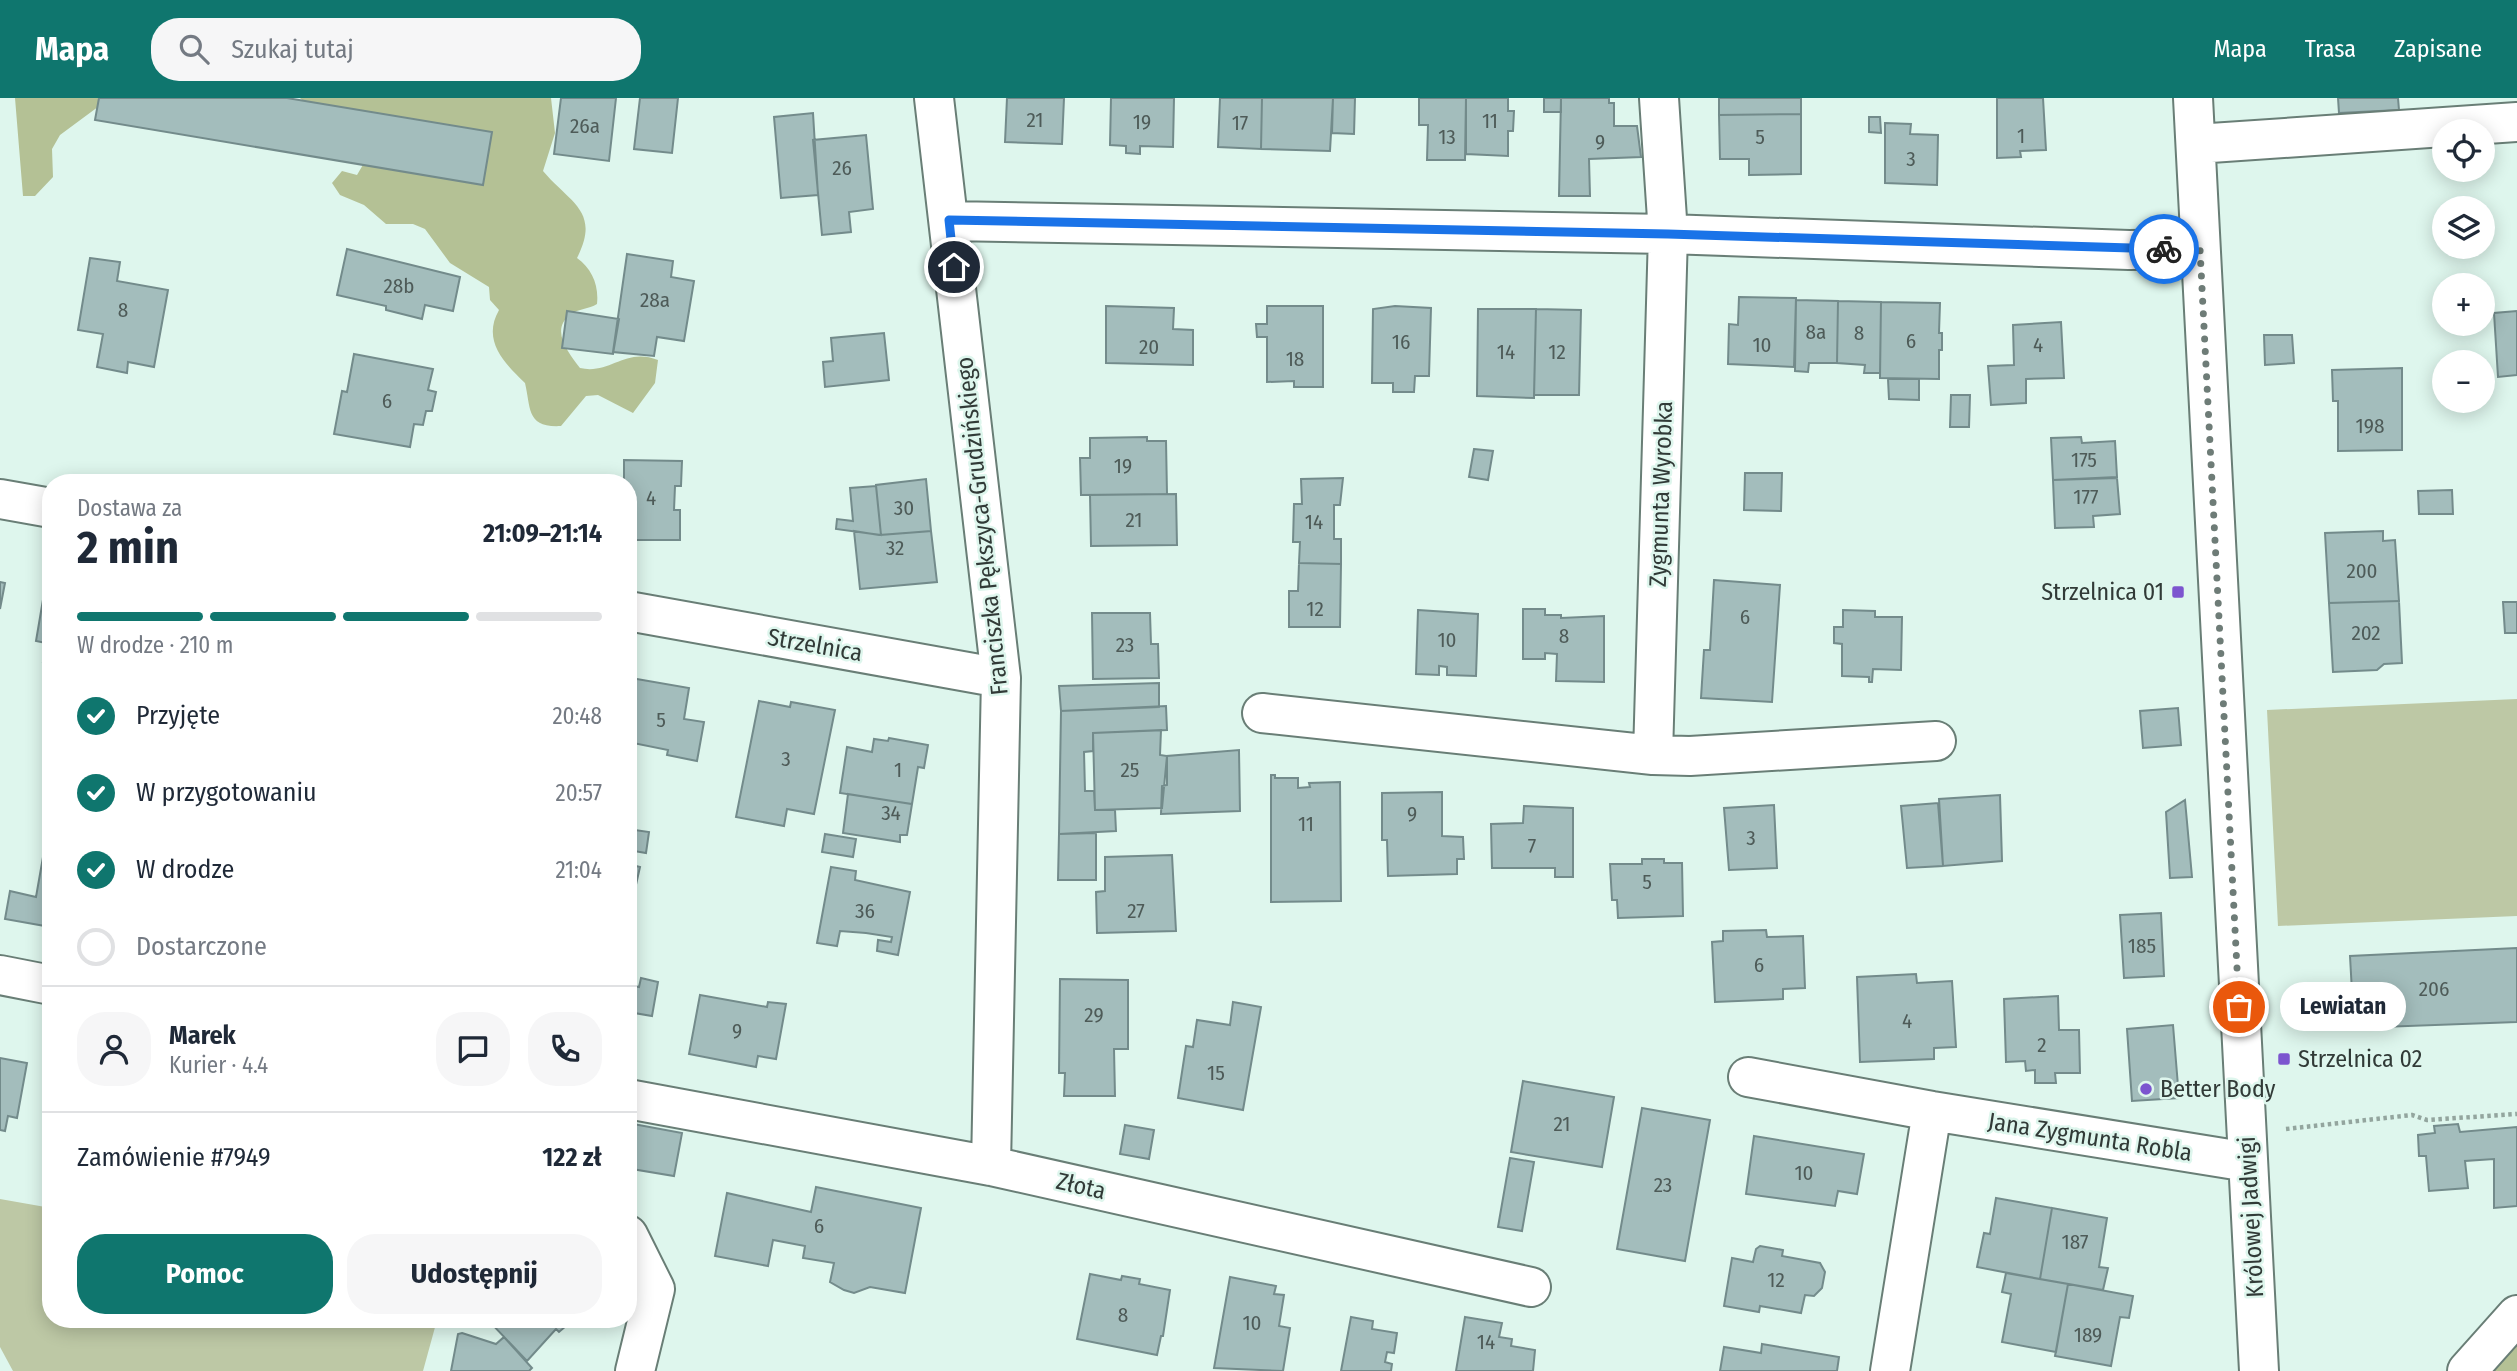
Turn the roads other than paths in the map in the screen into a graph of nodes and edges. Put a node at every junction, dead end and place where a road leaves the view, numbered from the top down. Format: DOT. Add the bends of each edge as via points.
graph roads {
  1 [pos="934,98"];
  2 [pos="1659,98"];
  3 [pos="2193,98"];
  4 [pos="2517,122"];
  5 [pos="2196,144"];
  6 [pos="949,220"];
  7 [pos="1668,234"];
  8 [pos="2200,249"];
  9 [pos="0,499"];
  10 [pos="42,506"];
  11 [pos="637,613"];
  12 [pos="1001,678"];
  13 [pos="1262,713"];
  14 [pos="1936,741"];
  15 [pos="1653,755"];
  16 [pos="0,975"];
  17 [pos="42,983"];
  18 [pos="1748,1077"];
  19 [pos="637,1100"];
  20 [pos="1932,1111"];
  21 [pos="2248,1162"];
  22 [pos="991,1166"];
  23 [pos="637,1252"];
  24 [pos="1531,1287"];
  25 [pos="2517,1315"];
  26 [pos="635,1371"];
  27 [pos="1890,1371"];
  28 [pos="2259,1371"];
  29 [pos="2467,1371"];
  1 -- 6 [label="street, Franciszka Pększyca-Grudzińskiego"];
  2 -- 7 [label="street, Zygmunta Wyrobka"];
  3 -- 5 [label="street, Królowej Jadwigi"];
  4 -- 5 [label="street"];
  5 -- 8 [label="street, Królowej Jadwigi"];
  6 -- 7 [label="street"];
  6 -- 12 [label="street, Franciszka Pększyca-Grudzińskiego"];
  7 -- 8 [label="street"];
  7 -- 15 [label="street, Zygmunta Wyrobka"];
  8 -- 21 [label="street, Królowej Jadwigi"];
  9 -- 10 [label="street"];
  11 -- 12 [label="street, Strzelnica"];
  12 -- 22 [label="street, Franciszka Pększyca-Grudzińskiego"];
  13 -- 15 [label="street"];
  14 -- 15 [label="street"];
  16 -- 17 [label="street"];
  18 -- 20 [label="street, Jana Zygmunta Robla"];
  19 -- 22 [label="street, Złota"];
  20 -- 21 [label="street, Jana Zygmunta Robla"];
  20 -- 27 [label="street"];
  21 -- 28 [label="street, Królowej Jadwigi"];
  22 -- 24 [label="street, Złota"];
  23 -- 26 [label="street" via="656,1289"];
  25 -- 29 [label="street"];
}
